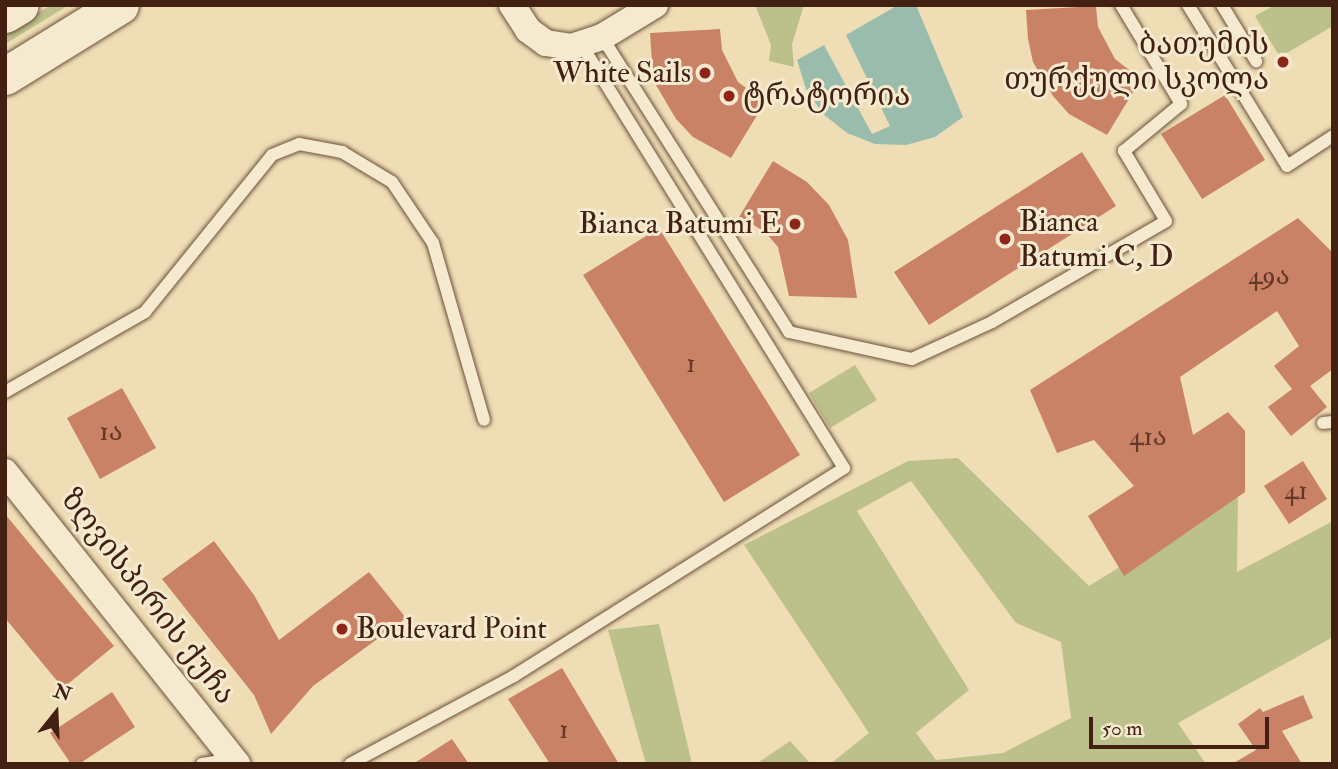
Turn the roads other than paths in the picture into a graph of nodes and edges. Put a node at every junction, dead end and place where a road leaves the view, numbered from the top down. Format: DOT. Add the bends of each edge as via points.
graph roads {
  1 [pos="20,5"];
  2 [pos="120,5"];
  3 [pos="512,5"];
  4 [pos="655,5"];
  5 [pos="1121,5"];
  6 [pos="1188,5"];
  7 [pos="1222,5"];
  8 [pos="5,14"];
  9 [pos="592,40"];
  10 [pos="1256,61"];
  11 [pos="5,76"];
  12 [pos="1333,136"];
  13 [pos="5,392"];
  14 [pos="484,420"];
  15 [pos="5,472"];
  16 [pos="235,761"];
  17 [pos="202,764"];
  18 [pos="350,764"];
  1 -- 8 [label="main road"];
  2 -- 11 [label="main road"];
  3 -- 9 [label="street" via="528,30 546,43 571,47"];
  4 -- 9 [label="street"];
  5 -- 9 [label="lane" via="1181,104 1124,151 1166,221 992,322 912,359 789,332"];
  6 -- 12 [label="lane" via="1287,166"];
  7 -- 10 [label="lane"];
  9 -- 18 [label="lane" via="844,468 514,676"];
  13 -- 14 [label="lane" via="145,312 272,155 299,144 342,152 392,182 433,243"];
  15 -- 16 [label="street, ზღვისპირის ქუჩა"];
  16 -- 17 [label="lane"];
}
